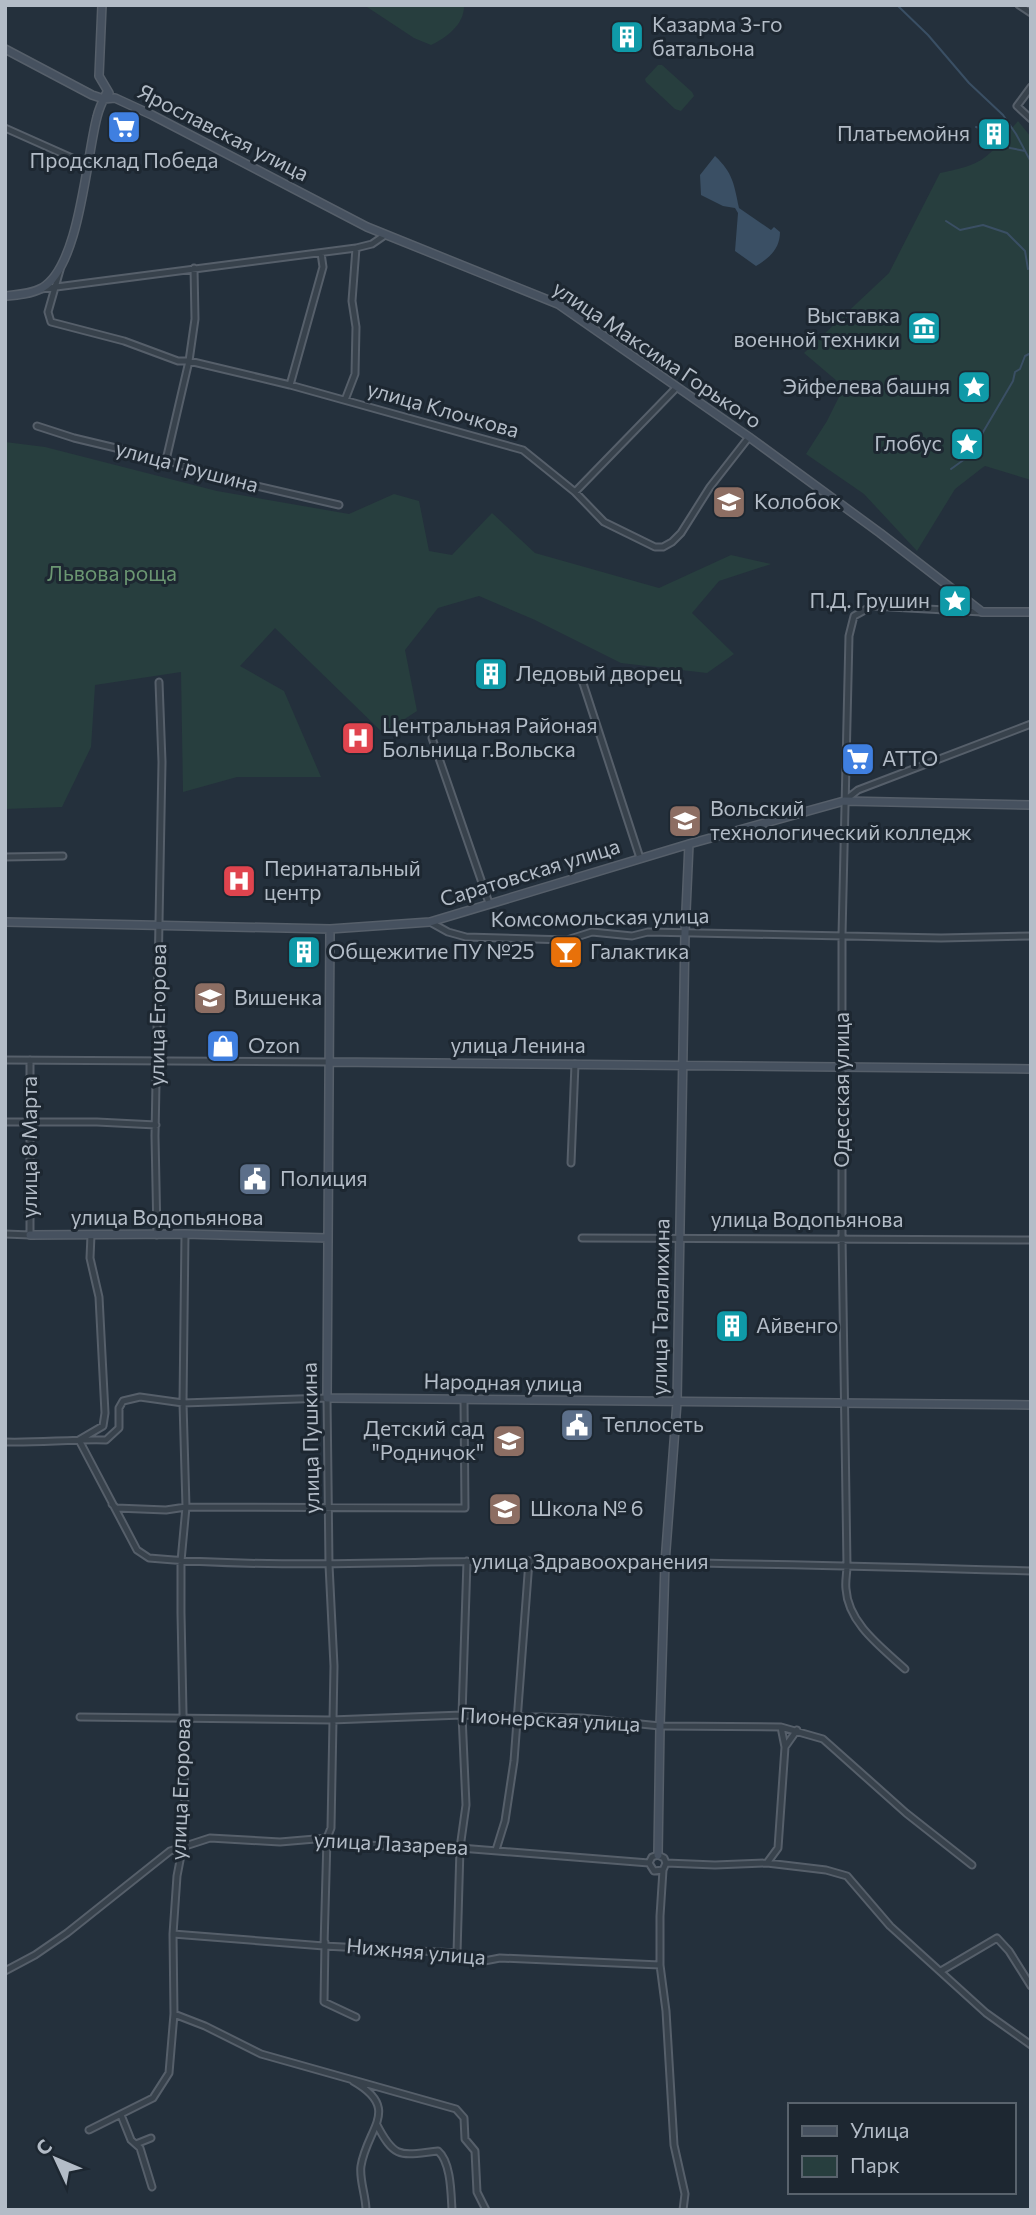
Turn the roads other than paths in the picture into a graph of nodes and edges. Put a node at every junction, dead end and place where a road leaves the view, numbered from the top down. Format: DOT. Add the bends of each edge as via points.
graph roads {
  1 [pos="102,5"];
  2 [pos="1019,5"];
  3 [pos="1031,13"];
  4 [pos="5,49"];
  5 [pos="1031,87"];
  6 [pos="105,95"];
  7 [pos="1031,118"];
  8 [pos="5,128"];
  9 [pos="88,165"];
  10 [pos="385,235"];
  11 [pos="356,248"];
  12 [pos="321,253"];
  13 [pos="61,267"];
  14 [pos="194,268"];
  15 [pos="56,287"];
  16 [pos="41,289"];
  17 [pos="5,296"];
  18 [pos="189,361"];
  19 [pos="290,385"];
  20 [pos="677,387"];
  21 [pos="345,400"];
  22 [pos="37,426"];
  23 [pos="748,437"];
  24 [pos="166,460"];
  25 [pos="575,492"];
  26 [pos="339,505"];
  27 [pos="982,612"];
  28 [pos="1031,612"];
  29 [pos="580,674"];
  30 [pos="159,682"];
  31 [pos="1031,724"];
  32 [pos="432,738"];
  33 [pos="844,801"];
  34 [pos="1031,805"];
  35 [pos="689,844"];
  36 [pos="63,856"];
  37 [pos="5,858"];
  38 [pos="640,858"];
  39 [pos="489,903"];
  40 [pos="5,922"];
  41 [pos="430,922"];
  42 [pos="160,925"];
  43 [pos="330,929"];
  44 [pos="685,933"];
  45 [pos="842,935"];
  46 [pos="1031,936"];
  47 [pos="5,1060"];
  48 [pos="30,1060"];
  49 [pos="157,1062"];
  50 [pos="331,1062"];
  51 [pos="575,1063"];
  52 [pos="683,1064"];
  53 [pos="843,1068"];
  54 [pos="1031,1069"];
  55 [pos="5,1122"];
  56 [pos="29,1122"];
  57 [pos="156,1125"];
  58 [pos="571,1163"];
  59 [pos="5,1234"];
  60 [pos="185,1234"];
  61 [pos="30,1235"];
  62 [pos="91,1235"];
  63 [pos="157,1235"];
  64 [pos="842,1237"];
  65 [pos="328,1238"];
  66 [pos="582,1238"];
  67 [pos="680,1238"];
  68 [pos="1031,1240"];
  69 [pos="327,1398"];
  70 [pos="464,1400"];
  71 [pos="677,1402"];
  72 [pos="183,1404"];
  73 [pos="845,1404"];
  74 [pos="1031,1405"];
  75 [pos="79,1440"];
  76 [pos="5,1442"];
  77 [pos="110,1502"];
  78 [pos="186,1507"];
  79 [pos="329,1509"];
  80 [pos="181,1561"];
  81 [pos="467,1561"];
  82 [pos="529,1561"];
  83 [pos="665,1563"];
  84 [pos="329,1565"];
  85 [pos="847,1566"];
  86 [pos="1031,1571"];
  87 [pos="905,1669"];
  88 [pos="462,1715"];
  89 [pos="184,1716"];
  90 [pos="519,1716"];
  91 [pos="80,1717"];
  92 [pos="331,1720"];
  93 [pos="660,1726"];
  94 [pos="781,1727"];
  95 [pos="797,1730"];
  96 [pos="785,1747"];
  97 [pos="327,1841"];
  98 [pos="183,1845"];
  99 [pos="460,1848"];
  100 [pos="496,1850"];
  101 [pos="659,1855"];
  102 [pos="649,1863"];
  103 [pos="767,1863"];
  104 [pos="972,1865"];
  105 [pos="665,1866"];
  106 [pos="173,1934"];
  107 [pos="324,1945"];
  108 [pos="457,1953"];
  109 [pos="660,1965"];
  110 [pos="5,1970"];
  111 [pos="941,1971"];
  112 [pos="1031,1986"];
  113 [pos="174,2014"];
  114 [pos="356,2017"];
  115 [pos="1031,2045"];
  116 [pos="345,2076"];
  117 [pos="121,2115"];
  118 [pos="377,2125"];
  119 [pos="89,2130"];
  120 [pos="152,2138"];
  121 [pos="136,2144"];
  122 [pos="152,2187"];
  123 [pos="366,2210"];
  124 [pos="452,2210"];
  125 [pos="486,2210"];
  126 [pos="683,2210"];
  1 -- 6 [label="street" via="99,76"];
  2 -- 3 [label="street"];
  4 -- 6 [label="street, Ярославская улица"];
  5 -- 7 [label="street" via="1017,106"];
  6 -- 9 [label="street"];
  6 -- 10 [label="street, Ярославская улица"];
  8 -- 9 [label="street"];
  9 -- 13 [label="street"];
  10 -- 11 [label="street"];
  10 -- 20 [label="street, улица Максима Горького" via="558,304"];
  11 -- 12 [label="street"];
  11 -- 21 [label="street" via="352,301 355,373"];
  12 -- 14 [label="street"];
  12 -- 19 [label="street" via="320,280"];
  13 -- 15 [label="street"];
  13 -- 16 [label="street"];
  14 -- 15 [label="street"];
  14 -- 18 [label="street" via="195,319"];
  15 -- 16 [label="street"];
  15 -- 18 [label="street, улица Клочкова" via="48,312 51,322"];
  16 -- 17 [label="street"];
  18 -- 19 [label="street, улица Клочкова"];
  18 -- 24 [label="street"];
  19 -- 21 [label="street, улица Клочкова"];
  20 -- 23 [label="street, улица Максима Горького"];
  20 -- 25 [label="street"];
  21 -- 25 [label="street, улица Клочкова" via="523,450"];
  22 -- 24 [label="street, улица Грушина"];
  23 -- 25 [label="street, улица Клочкова" via="681,533 663,547 654,547 604,522"];
  23 -- 27 [label="street, улица Максима Горького"];
  24 -- 26 [label="street, улица Грушина" via="213,476"];
  27 -- 28 [label="street"];
  27 -- 33 [label="street, Одесская улица" via="872,606 854,616 848,648"];
  29 -- 38 [label="street, Саратовская улица"];
  30 -- 42 [label="street, улица Егорова"];
  31 -- 33 [label="street, Саратовская улица" via="858,790"];
  32 -- 39 [label="street"];
  33 -- 34 [label="street"];
  33 -- 35 [label="street, Саратовская улица"];
  33 -- 45 [label="street, Одесская улица"];
  35 -- 38 [label="street, Саратовская улица"];
  35 -- 44 [label="street, улица Талалихина"];
  36 -- 37 [label="street"];
  38 -- 39 [label="street, Саратовская улица"];
  39 -- 41 [label="street, Саратовская улица"];
  40 -- 42 [label="street, Комсомольская улица"];
  41 -- 43 [label="street, Комсомольская улица"];
  41 -- 44 [label="street, Комсомольская улица" via="466,937 567,940 602,931 632,936"];
  42 -- 43 [label="street, Комсомольская улица"];
  42 -- 49 [label="street, улица Егорова"];
  43 -- 50 [label="street, улица Пушкина"];
  44 -- 45 [label="street, Комсомольская улица"];
  44 -- 52 [label="street, улица Талалихина"];
  45 -- 46 [label="street, Комсомольская улица"];
  45 -- 53 [label="street, Одесская улица"];
  47 -- 48 [label="street, улица Ленина"];
  48 -- 49 [label="street, улица Ленина"];
  48 -- 56 [label="street, улица 8 Марта"];
  49 -- 50 [label="street, улица Ленина"];
  49 -- 57 [label="street, улица Егорова"];
  50 -- 51 [label="street, улица Ленина"];
  50 -- 65 [label="street, улица Пушкина"];
  51 -- 52 [label="street, улица Ленина"];
  51 -- 58 [label="street"];
  52 -- 53 [label="street, улица Ленина"];
  52 -- 67 [label="street, улица Талалихина"];
  53 -- 54 [label="street, улица Ленина"];
  53 -- 64 [label="street, Одесская улица"];
  55 -- 56 [label="street"];
  56 -- 57 [label="street"];
  56 -- 61 [label="street, улица 8 Марта"];
  57 -- 63 [label="street, улица Егорова"];
  59 -- 61 [label="street, улица Водопьянова"];
  60 -- 63 [label="street, улица Водопьянова"];
  60 -- 65 [label="street, улица Водопьянова"];
  60 -- 72 [label="street, улица Егорова"];
  61 -- 62 [label="street, улица Водопьянова"];
  62 -- 63 [label="street, улица Водопьянова"];
  62 -- 75 [label="street" via="105,1413 103,1426"];
  64 -- 67 [label="street, улица Водопьянова"];
  64 -- 68 [label="street, улица Водопьянова"];
  64 -- 73 [label="street, Одесская улица"];
  65 -- 69 [label="street, улица Пушкина"];
  66 -- 67 [label="street, улица Водопьянова"];
  67 -- 71 [label="street, улица Талалихина"];
  69 -- 70 [label="street, Народная улица"];
  69 -- 72 [label="street, Народная улица"];
  69 -- 79 [label="street, улица Пушкина"];
  70 -- 71 [label="street, Народная улица"];
  70 -- 79 [label="street" via="466,1508"];
  71 -- 73 [label="street, Народная улица"];
  71 -- 83 [label="street, улица Талалихина"];
  72 -- 75 [label="street, Народная улица" via="140,1397 123,1401 119,1429 106,1440"];
  72 -- 78 [label="street, улица Егорова"];
  73 -- 74 [label="street, Народная улица"];
  73 -- 85 [label="street, Одесская улица"];
  75 -- 76 [label="street, Народная улица"];
  75 -- 77 [label="street"];
  77 -- 78 [label="street" via="116,1508 138,1510"];
  77 -- 80 [label="street, улица Здравоохранения" via="137,1550 149,1558"];
  78 -- 79 [label="street"];
  78 -- 80 [label="street, улица Егорова"];
  79 -- 84 [label="street, улица Пушкина"];
  80 -- 84 [label="street, улица Здравоохранения"];
  80 -- 89 [label="street, улица Егорова"];
  81 -- 82 [label="street, улица Здравоохранения"];
  81 -- 84 [label="street, улица Здравоохранения"];
  81 -- 88 [label="street"];
  82 -- 83 [label="street, улица Здравоохранения"];
  82 -- 90 [label="street"];
  83 -- 85 [label="street, улица Здравоохранения"];
  83 -- 93 [label="street, улица Талалихина"];
  84 -- 92 [label="street, улица Пушкина" via="334,1666"];
  85 -- 86 [label="street, улица Здравоохранения"];
  85 -- 87 [label="street, Одесская улица" via="849,1607 862,1628"];
  88 -- 90 [label="street, Пионерская улица"];
  88 -- 92 [label="street, Пионерская улица"];
  88 -- 99 [label="street" via="466,1805"];
  89 -- 91 [label="street, Пионерская улица"];
  89 -- 92 [label="street, Пионерская улица"];
  89 -- 98 [label="street, улица Егорова" via="185,1812 179,1835"];
  90 -- 93 [label="street, Пионерская улица"];
  90 -- 100 [label="street" via="505,1821"];
  92 -- 97 [label="street, улица Пушкина" via="331,1828"];
  93 -- 94 [label="street, Пионерская улица"];
  93 -- 101 [label="street, улица Талалихина"];
  94 -- 95 [label="street, Пионерская улица"];
  94 -- 96 [label="street"];
  95 -- 96 [label="street"];
  95 -- 104 [label="street, Пионерская улица" via="823,1739"];
  96 -- 103 [label="street" via="778,1848"];
  97 -- 98 [label="street, улица Лазарева" via="210,1838"];
  97 -- 99 [label="street, улица Лазарева"];
  97 -- 107 [label="street, улица Пушкина"];
  98 -- 106 [label="street, улица Егорова"];
  98 -- 110 [label="street, улица Лазарева" via="151,1863 67,1933"];
  99 -- 100 [label="street, улица Лазарева"];
  99 -- 108 [label="street"];
  100 -- 102 [label="street, улица Лазарева"];
  101 -- 102 [label="street"];
  101 -- 105 [label="street"];
  102 -- 105 [label="street" via="654,1871"];
  103 -- 105 [label="street"];
  103 -- 111 [label="street" via="847,1876 890,1926"];
  105 -- 109 [label="street"];
  106 -- 107 [label="street, Нижняя улица"];
  106 -- 113 [label="street, улица Егорова"];
  107 -- 108 [label="street, Нижняя улица"];
  107 -- 114 [label="street, улица Пушкина" via="324,2002"];
  108 -- 109 [label="street, Нижняя улица" via="479,1962 500,1958"];
  109 -- 126 [label="street"];
  111 -- 112 [label="street" via="997,1938"];
  111 -- 115 [label="street" via="986,2013"];
  113 -- 116 [label="street" via="261,2054"];
  113 -- 117 [label="street, улица Егорова" via="169,2073 153,2098"];
  116 -- 118 [label="street" via="374,2098"];
  116 -- 125 [label="street" via="456,2109 464,2118 465,2139 475,2151 477,2192"];
  117 -- 119 [label="street, улица Егорова"];
  117 -- 121 [label="street"];
  118 -- 123 [label="street" via="361,2166"];
  118 -- 124 [label="street" via="394,2151 438,2151 444,2156"];
  120 -- 121 [label="street"];
  121 -- 122 [label="street"];
}
